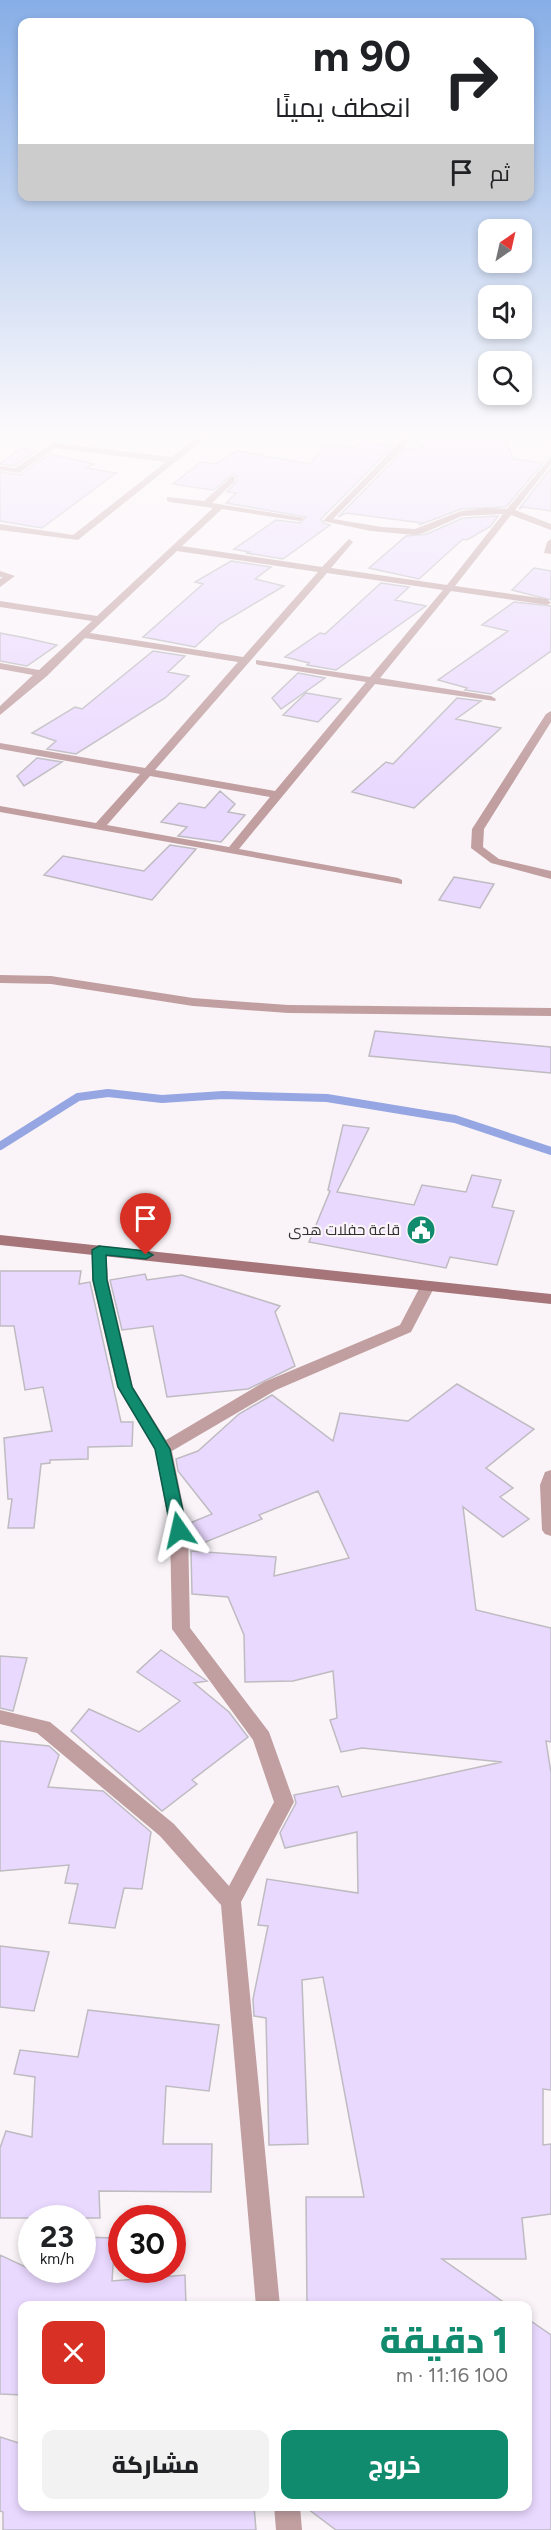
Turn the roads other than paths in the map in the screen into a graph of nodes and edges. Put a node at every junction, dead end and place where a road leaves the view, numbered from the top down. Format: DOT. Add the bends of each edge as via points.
graph roads {
  1 [pos="171,553"];
  2 [pos="210,553"];
  3 [pos="339,553"];
  4 [pos="476,553"];
  5 [pos="324,570"];
  6 [pos="0,574"];
  7 [pos="0,584"];
  8 [pos="449,588"];
  9 [pos="548,602"];
  10 [pos="0,604"];
  11 [pos="100,619"];
  12 [pos="84,635"];
  13 [pos="244,660"];
  14 [pos="259,662"];
  15 [pos="0,666"];
  16 [pos="43,674"];
  17 [pos="371,680"];
  18 [pos="491,699"];
  19 [pos="0,712"];
  20 [pos="551,714"];
  21 [pos="0,746"];
  22 [pos="149,772"];
  23 [pos="277,795"];
  24 [pos="0,809"];
  25 [pos="99,827"];
  26 [pos="231,852"];
  27 [pos="551,875"];
  28 [pos="398,882"];
  29 [pos="0,980"];
  30 [pos="551,1012"];
  31 [pos="0,1240"];
  32 [pos="99,1250"];
  33 [pos="427,1286"];
  34 [pos="551,1299"];
  35 [pos="163,1449"];
  36 [pos="551,1476"];
  37 [pos="551,1530"];
  38 [pos="0,1717"];
  39 [pos="231,1902"];
  40 [pos="268,2301"];
  41 [pos="287,2511"];
  42 [pos="289,2530"];
  1 -- 11 [label="street"];
  2 -- 5 [label="street"];
  3 -- 5 [label="street"];
  4 -- 8 [label="street"];
  5 -- 8 [label="street"];
  5 -- 13 [label="street"];
  6 -- 7 [label="street" via="10,576"];
  8 -- 9 [label="street"];
  8 -- 17 [label="street"];
  10 -- 11 [label="street"];
  11 -- 12 [label="street"];
  12 -- 13 [label="street"];
  12 -- 16 [label="street"];
  13 -- 22 [label="street"];
  14 -- 17 [label="street"];
  15 -- 16 [label="street"];
  16 -- 19 [label="street"];
  17 -- 18 [label="street"];
  17 -- 23 [label="street"];
  20 -- 27 [label="street" via="478,829 477,848 495,861"];
  21 -- 22 [label="street"];
  22 -- 23 [label="street"];
  22 -- 25 [label="street"];
  23 -- 26 [label="street"];
  24 -- 25 [label="street"];
  25 -- 26 [label="street"];
  26 -- 28 [label="street"];
  29 -- 30 [label="street" via="51,980 193,1002 288,1009"];
  31 -- 32 [label="street"];
  32 -- 33 [label="street"];
  32 -- 35 [label="street" via="100,1280 125,1387"];
  33 -- 34 [label="street"];
  33 -- 35 [label="street" via="406,1328 270,1386"];
  35 -- 39 [label="street" via="179,1530 182,1629 262,1737 284,1802"];
  36 -- 37 [label="street"];
  38 -- 39 [label="street" via="43,1727 167,1830"];
  39 -- 40 [label="street"];
  41 -- 42 [label="street"];
}
